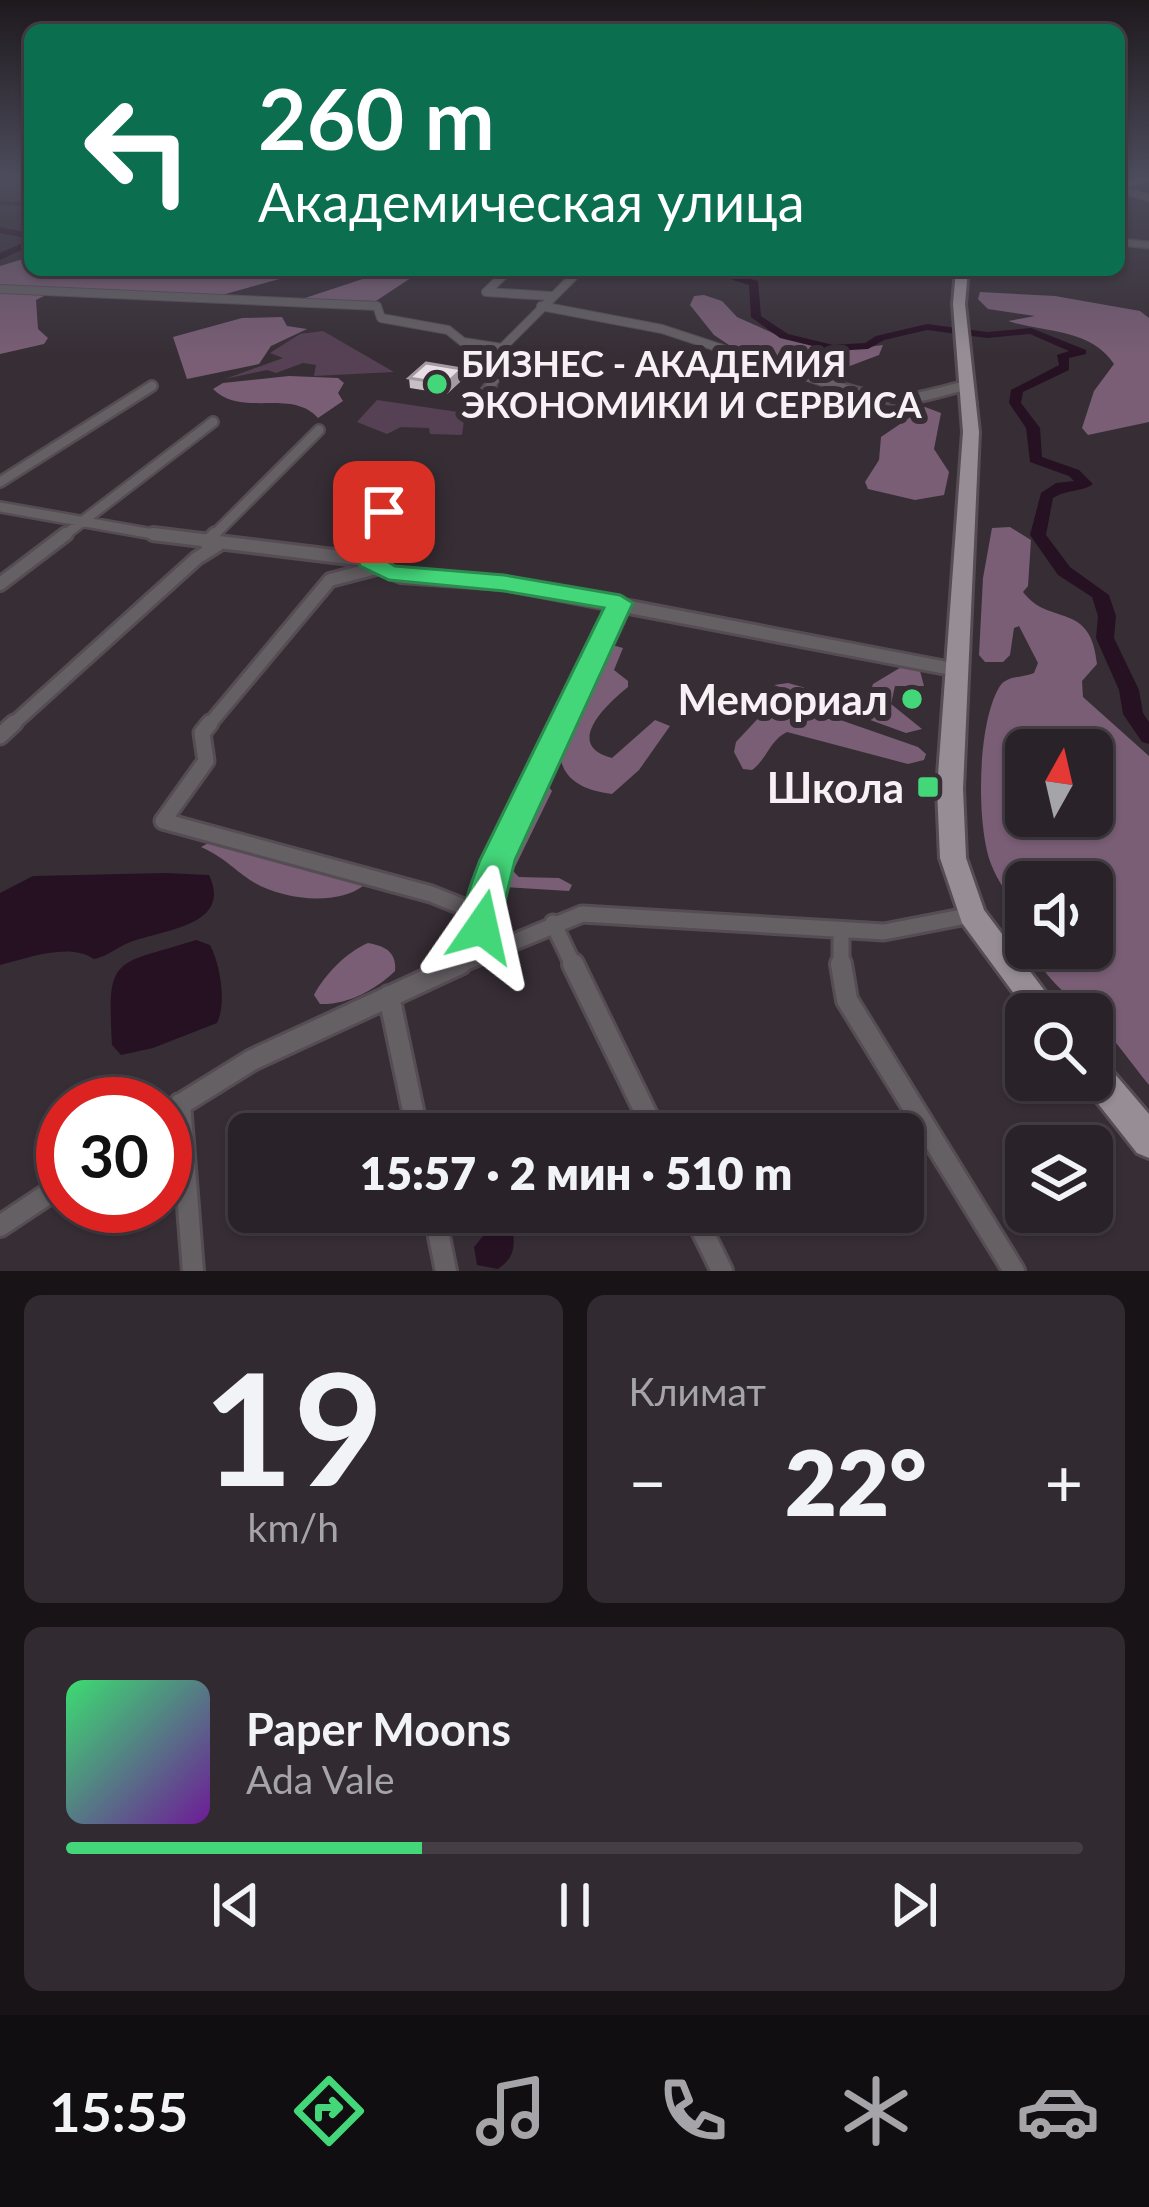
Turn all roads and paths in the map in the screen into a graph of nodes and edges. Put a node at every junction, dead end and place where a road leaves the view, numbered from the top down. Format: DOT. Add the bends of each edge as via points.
graph roads {
  1 [pos="503,276"];
  2 [pos="573,276"];
  3 [pos="962,276"];
  4 [pos="0,289"];
  5 [pos="550,296"];
  6 [pos="541,306"];
  7 [pos="502,348"];
  8 [pos="152,386"];
  9 [pos="968,386"];
  10 [pos="476,403"];
  11 [pos="213,422"];
  12 [pos="319,430"];
  13 [pos="398,478"];
  14 [pos="0,482"];
  15 [pos="0,507"];
  16 [pos="81,522"];
  17 [pos="212,544"];
  18 [pos="374,564"];
  19 [pos="0,584"];
  20 [pos="620,603"];
  21 [pos="957,670"];
  22 [pos="0,736"];
  23 [pos="481,914"];
  24 [pos="971,915"];
  25 [pos="553,923"];
  26 [pos="841,930"];
  27 [pos="490,950"];
  28 [pos="1031,993"];
  29 [pos="389,996"];
  30 [pos="192,1097"];
  31 [pos="1113,1097"];
  32 [pos="414,1113"];
  33 [pos="646,1113"];
  34 [pos="1149,1141"];
  35 [pos="36,1202"];
  36 [pos="0,1226"];
  37 [pos="188,1233"];
  38 [pos="438,1233"];
  39 [pos="703,1233"];
  40 [pos="720,1270"];
  41 [pos="193,1271"];
  42 [pos="446,1271"];
  43 [pos="1014,1271"];
  1 -- 5 [label="street" via="486,292"];
  2 -- 5 [label="street"];
  3 -- 9 [label="main road"];
  4 -- 7 [label="street" via="376,305 381,318"];
  5 -- 6 [label="street"];
  6 -- 7 [label="street"];
  6 -- 9 [label="street" via="662,329 885,402"];
  7 -- 10 [label="street" via="493,358 502,371"];
  8 -- 14 [label="street"];
  9 -- 21 [label="main road"];
  11 -- 16 [label="street"];
  12 -- 17 [label="street"];
  13 -- 18 [label="street"];
  15 -- 16 [label="street"];
  16 -- 17 [label="street"];
  16 -- 19 [label="street"];
  17 -- 18 [label="street"];
  17 -- 22 [label="street"];
  18 -- 20 [label="street" via="401,576"];
  18 -- 23 [label="street" via="330,580 202,733 206,761 164,816 168,824"];
  20 -- 21 [label="street"];
  20 -- 23 [label="street" via="497,860"];
  21 -- 24 [label="main road" via="950,832"];
  23 -- 27 [label="street"];
  24 -- 26 [label="street" via="917,929"];
  24 -- 28 [label="main road"];
  25 -- 26 [label="street" via="606,913"];
  25 -- 27 [label="street"];
  25 -- 33 [label="street"];
  26 -- 43 [label="street" via="848,1000"];
  27 -- 29 [label="street"];
  29 -- 30 [label="street"];
  29 -- 32 [label="street"];
  31 -- 34 [label="main road"];
  35 -- 36 [label="street"];
  37 -- 41 [label="street"];
  38 -- 42 [label="street"];
  39 -- 40 [label="street"];
}
